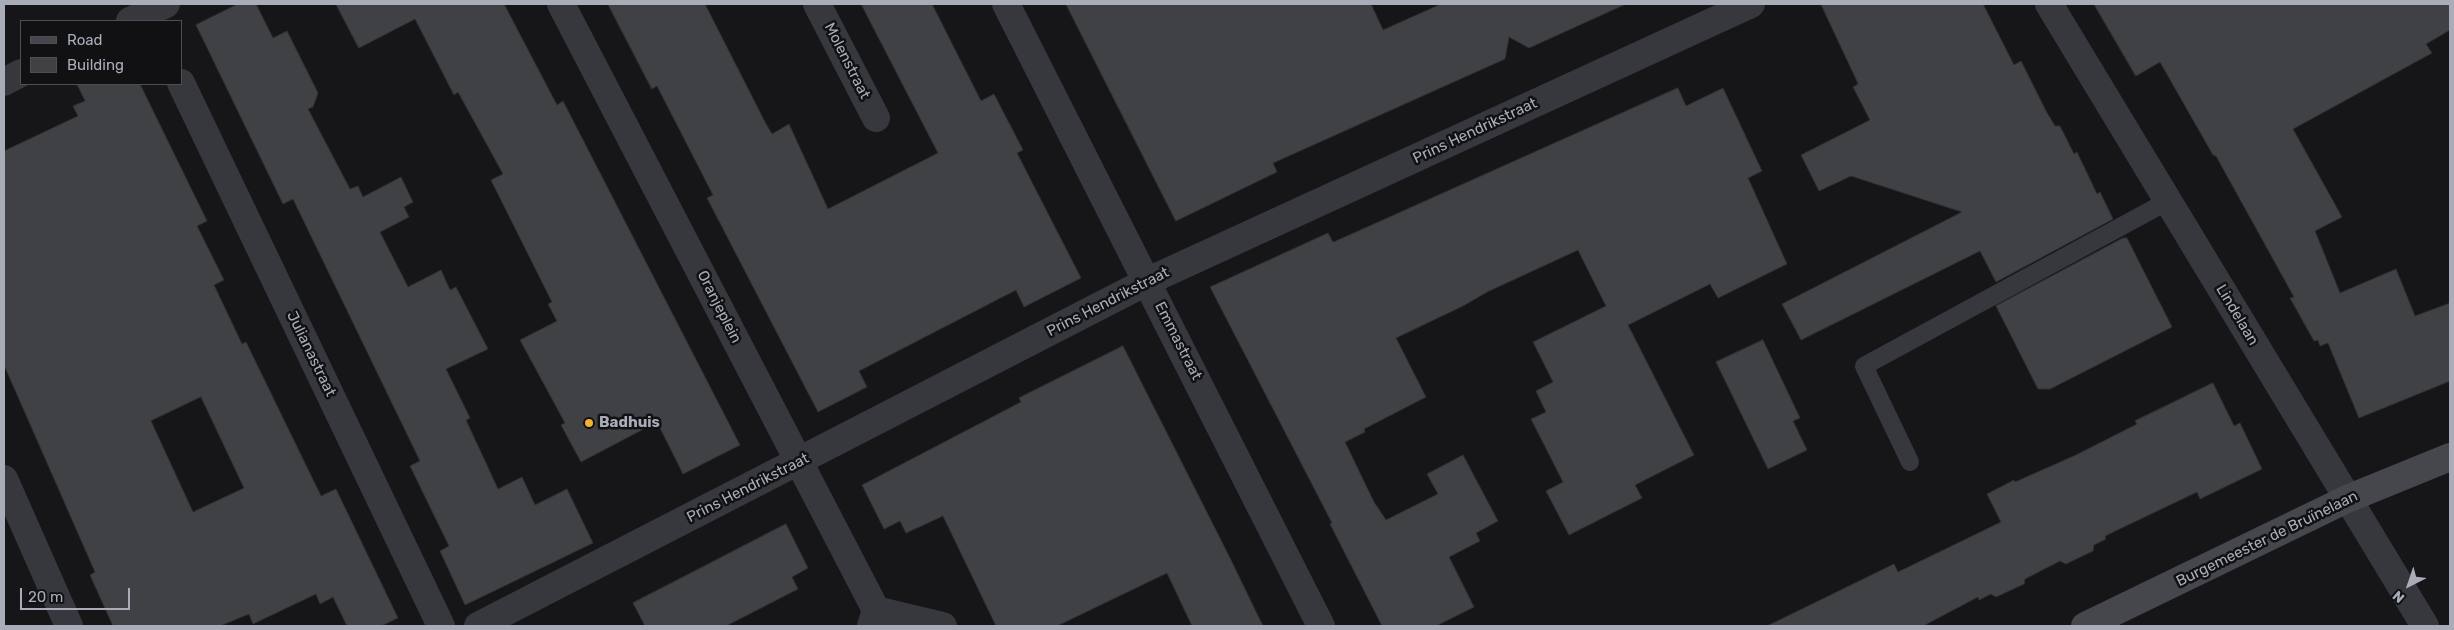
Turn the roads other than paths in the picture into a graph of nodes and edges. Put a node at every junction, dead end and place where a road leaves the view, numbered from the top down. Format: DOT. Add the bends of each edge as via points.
graph roads {
  1 [pos="561,4"];
  2 [pos="817,4"];
  3 [pos="1006,4"];
  4 [pos="1750,4"];
  5 [pos="2049,4"];
  6 [pos="20,74"];
  7 [pos="4,82"];
  8 [pos="182,84"];
  9 [pos="876,118"];
  10 [pos="2168,201"];
  11 [pos="1148,281"];
  12 [pos="2450,457"];
  13 [pos="799,462"];
  14 [pos="1910,462"];
  15 [pos="4,479"];
  16 [pos="2347,499"];
  17 [pos="873,618"];
  18 [pos="69,626"];
  19 [pos="441,626"];
  20 [pos="478,626"];
  21 [pos="942,626"];
  22 [pos="1321,626"];
  23 [pos="2085,626"];
  24 [pos="2425,626"];
  1 -- 13 [label="street, Oranjeplein"];
  2 -- 9 [label="street, Molenstraat"];
  3 -- 11 [label="street, Emmastraat"];
  4 -- 11 [label="street, Prins Hendrikstraat"];
  5 -- 10 [label="street, Lindelaan"];
  6 -- 7 [label="street"];
  8 -- 19 [label="street, Julianastraat"];
  10 -- 14 [label="lane" via="1864,366"];
  10 -- 16 [label="street, Lindelaan"];
  11 -- 13 [label="street, Prins Hendrikstraat"];
  11 -- 22 [label="street, Emmastraat"];
  12 -- 16 [label="street, Burgemeester de Bruïnelaan"];
  13 -- 17 [label="street, Oranjeplein"];
  13 -- 20 [label="street, Prins Hendrikstraat"];
  15 -- 18 [label="street"];
  16 -- 23 [label="street, Burgemeester de Bruïnelaan"];
  16 -- 24 [label="street, Lindelaan"];
  17 -- 21 [label="street, Oranjeplein"];
}
